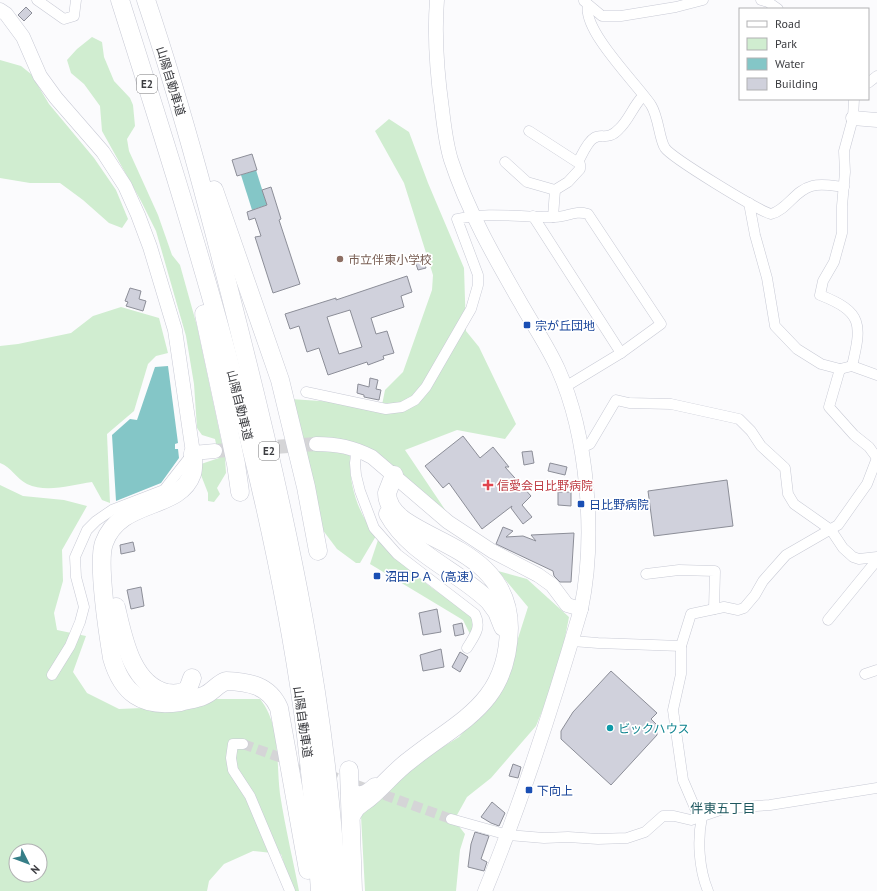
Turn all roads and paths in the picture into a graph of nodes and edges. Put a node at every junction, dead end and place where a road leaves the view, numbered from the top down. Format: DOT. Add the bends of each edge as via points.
graph roads {
  1 [pos="37,0"];
  2 [pos="76,0"];
  3 [pos="120,0"];
  4 [pos="146,0"];
  5 [pos="437,0"];
  6 [pos="703,0"];
  7 [pos="761,0"];
  8 [pos="585,2"];
  9 [pos="777,8"];
  10 [pos="0,10"];
  11 [pos="153,22"];
  12 [pos="643,96"];
  13 [pos="854,100"];
  14 [pos="853,118"];
  15 [pos="877,120"];
  16 [pos="529,131"];
  17 [pos="505,162"];
  18 [pos="578,162"];
  19 [pos="173,169"];
  20 [pos="844,187"];
  21 [pos="555,190"];
  22 [pos="749,203"];
  23 [pos="473,215"];
  24 [pos="534,216"];
  25 [pos="553,217"];
  26 [pos="621,353"];
  27 [pos="852,366"];
  28 [pos="840,369"];
  29 [pos="877,375"];
  30 [pos="565,387"];
  31 [pos="306,392"];
  32 [pos="316,444"];
  33 [pos="581,448"];
  34 [pos="357,449"];
  35 [pos="215,451"];
  36 [pos="194,453"];
  37 [pos="877,458"];
  38 [pos="394,475"];
  39 [pos="240,492"];
  40 [pos="831,530"];
  41 [pos="318,551"];
  42 [pos="877,557"];
  43 [pos="877,560"];
  44 [pos="646,574"];
  45 [pos="714,609"];
  46 [pos="581,610"];
  47 [pos="828,620"];
  48 [pos="572,641"];
  49 [pos="681,646"];
  50 [pos="467,648"];
  51 [pos="877,670"];
  52 [pos="865,674"];
  53 [pos="52,675"];
  54 [pos="192,678"];
  55 [pos="243,744"];
  56 [pos="349,770"];
  57 [pos="877,788"];
  58 [pos="350,792"];
  59 [pos="351,816"];
  60 [pos="702,817"];
  61 [pos="452,819"];
  62 [pos="508,835"];
  63 [pos="290,891"];
  64 [pos="310,891"];
  65 [pos="320,891"];
  66 [pos="338,891"];
  67 [pos="353,891"];
  68 [pos="484,891"];
  69 [pos="708,891"];
  1 -- 2 [label="street" via="64,19 74,16"];
  3 -- 19 [label="highway, 山陽自動車道 / E2"];
  4 -- 11 [label="highway, 山陽自動車道 / E2"];
  5 -- 23 [label="street" via="436,57 444,127 450,158"];
  6 -- 8 [label="street" via="621,16 602,16"];
  7 -- 9 [label="street"];
  8 -- 12 [label="street" via="589,24"];
  10 -- 36 [label="street" via="23,36 40,76 103,152 138,215 175,330"];
  11 -- 41 [label="highway" via="280,380"];
  11 -- 66 [label="highway, 山陽自動車道 / E2" via="196,166 236,315 290,543 320,710"];
  12 -- 18 [label="street" via="620,129 606,137 592,139"];
  12 -- 22 [label="street" via="651,105 658,121 665,148"];
  13 -- 14 [label="street"];
  14 -- 15 [label="street"];
  14 -- 20 [label="street" via="844,151"];
  16 -- 18 [label="street"];
  17 -- 21 [label="street" via="527,182"];
  18 -- 21 [label="street" via="580,169 568,182"];
  19 -- 39 [label="highway" via="222,393"];
  19 -- 65 [label="highway, 山陽自動車道 / E2" via="233,377 272,542 303,712"];
  20 -- 22 [label="street" via="812,186 798,193 777,212 771,214"];
  20 -- 27 [label="street" via="842,234 820,295 840,303 856,318 858,331"];
  21 -- 25 [label="street"];
  22 -- 28 [label="street" via="767,278 775,326 797,349 821,364"];
  23 -- 24 [label="street"];
  23 -- 30 [label="street" via="494,257 548,349"];
  23 -- 31 [label="street" via="457,219 478,275 478,285 471,309 426,387 415,400 402,407 386,409"];
  24 -- 25 [label="street"];
  24 -- 26 [label="street"];
  25 -- 26 [label="street" via="562,217 578,211 588,214 661,324"];
  26 -- 30 [label="street"];
  27 -- 28 [label="street"];
  27 -- 29 [label="street"];
  28 -- 37 [label="street" via="829,407"];
  30 -- 33 [label="street" via="578,428"];
  32 -- 34 [label="street"];
  33 -- 40 [label="street" via="590,444 616,400 629,403 670,404 739,420 751,431 761,446 785,468 788,494 794,504"];
  33 -- 46 [label="street" via="586,484 588,558"];
  34 -- 38 [label="street" via="372,456"];
  34 -- 50 [label="street" via="355,463 360,491 374,528 397,554 475,614 479,622 477,631"];
  35 -- 36 [label="street"];
  36 -- 53 [label="street" via="164,490 112,510 87,530 75,557 76,577 84,606 70,646"];
  36 -- 54 [label="highway" via="195,473 188,489 178,498 132,517 122,524 110,542 106,559 124,643 135,668 154,686 168,693 184,691"];
  36 -- 64 [label="highway" via="192,475 181,490 125,516 113,527 104,542 102,560 112,658 124,685 150,703 165,704 202,697 226,681 254,685 272,695 279,708"];
  37 -- 40 [label="street" via="867,484 854,505"];
  38 -- 46 [label="street" via="470,538 538,575 552,585 567,604"];
  38 -- 58 [label="highway" via="383,496 392,520 414,545 490,601 503,623 503,645 491,684 472,709 403,760 368,793 363,796"];
  38 -- 59 [label="highway" via="387,493 392,509 411,524 469,557 487,571 497,584 507,609 507,646 494,687 475,711 409,760 356,808"];
  40 -- 42 [label="street" via="843,548 853,557"];
  40 -- 45 [label="street" via="786,555 744,608"];
  43 -- 47 [label="street"];
  44 -- 45 [label="street" via="679,570 715,571"];
  45 -- 49 [label="street" via="691,614"];
  46 -- 48 [label="street"];
  48 -- 49 [label="street"];
  48 -- 62 [label="street" via="541,742"];
  49 -- 60 [label="street" via="681,674 673,710 676,737 683,780 695,808"];
  51 -- 52 [label="street"];
  55 -- 63 [label="street" via="233,744 233,770 250,796"];
  56 -- 58 [label="highway"];
  57 -- 60 [label="street" via="770,805 726,808"];
  58 -- 59 [label="highway"];
  59 -- 67 [label="highway"];
  60 -- 62 [label="street" via="691,820 663,816 645,832 627,838 544,838"];
  60 -- 69 [label="street" via="699,831 702,875"];
  61 -- 62 [label="street"];
  62 -- 68 [label="street"];
}
